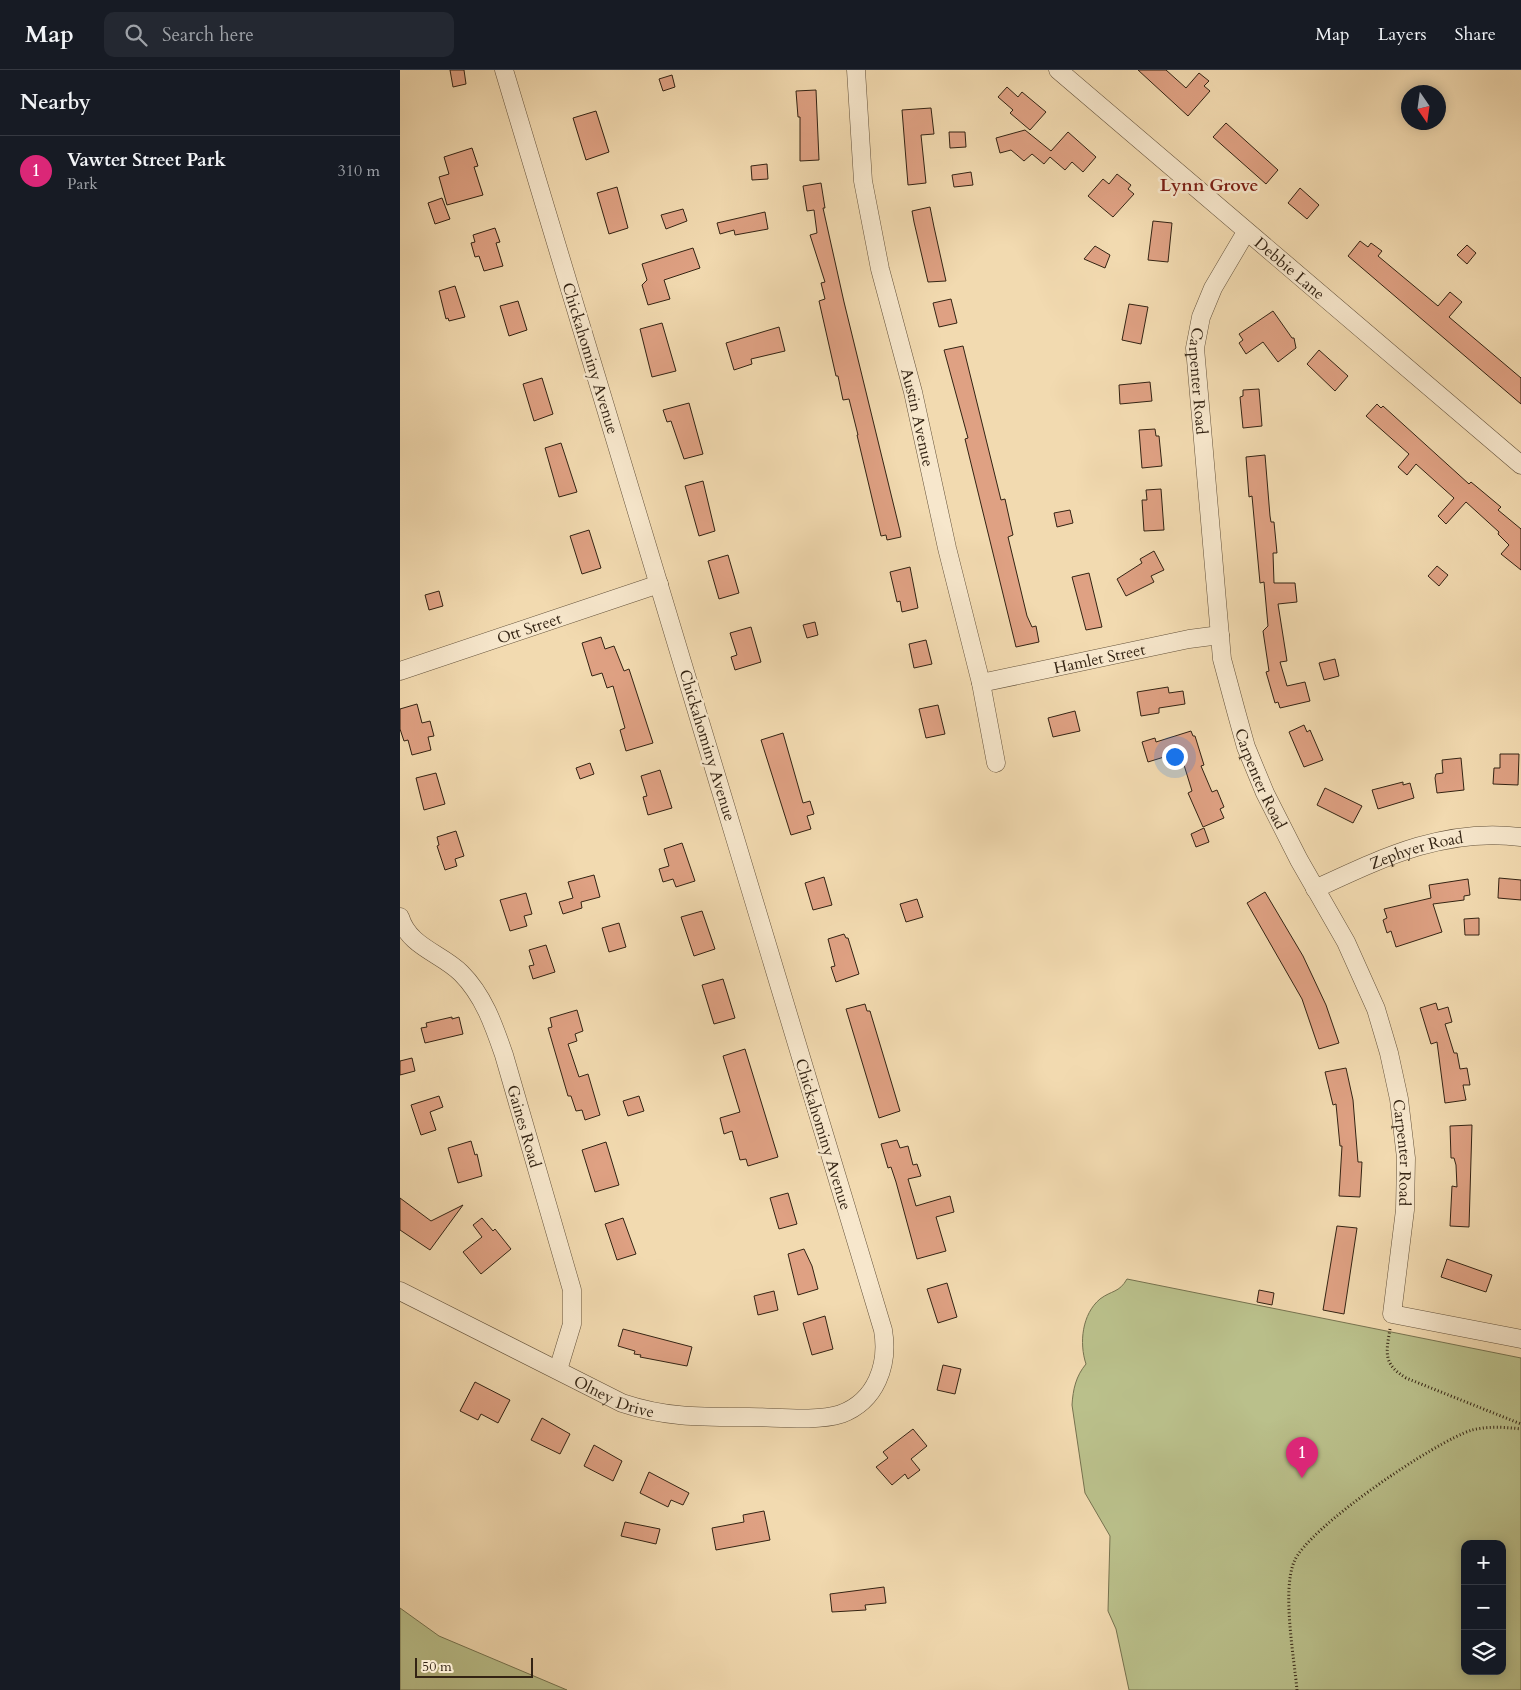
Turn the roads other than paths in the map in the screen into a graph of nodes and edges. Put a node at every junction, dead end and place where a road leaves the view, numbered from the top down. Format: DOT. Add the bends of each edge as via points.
graph roads {
  1 [pos="504,70"];
  2 [pos="856,70"];
  3 [pos="1058,70"];
  4 [pos="1246,232"];
  5 [pos="1521,465"];
  6 [pos="659,584"];
  7 [pos="1220,635"];
  8 [pos="400,672"];
  9 [pos="981,683"];
  10 [pos="996,763"];
  11 [pos="1521,837"];
  12 [pos="1316,889"];
  13 [pos="400,917"];
  14 [pos="405,938"];
  15 [pos="400,1291"];
  16 [pos="1521,1339"];
  17 [pos="558,1370"];
  18 [pos="847,1410"];
  1 -- 6 [label="street, Chickahominy Avenue"];
  2 -- 9 [label="street, Austin Avenue" via="863,181 880,269 913,392"];
  3 -- 4 [label="street, Debbie Lane"];
  4 -- 5 [label="street, Debbie Lane"];
  4 -- 7 [label="street, Carpenter Road" via="1200,316 1195,348"];
  6 -- 8 [label="street, Ott Street"];
  6 -- 18 [label="street, Chickahominy Avenue" via="883,1330 884,1360 880,1376 872,1392"];
  7 -- 9 [label="street, Hamlet Street" via="1189,638"];
  7 -- 12 [label="street, Carpenter Road" via="1222,659 1246,747 1265,793"];
  9 -- 10 [label="street, Austin Avenue"];
  11 -- 12 [label="street, Zephyer Road" via="1442,839 1369,864"];
  12 -- 16 [label="street, Carpenter Road" via="1366,984 1389,1053 1399,1099 1406,1158 1406,1210 1392,1314"];
  13 -- 14 [label="street, Gaines Road"];
  14 -- 17 [label="street, Gaines Road" via="450,963 474,987 491,1019 504,1055 572,1290 572,1324"];
  15 -- 17 [label="street, Olney Drive"];
  17 -- 18 [label="street, Olney Drive" via="622,1403 675,1416 809,1417 841,1414"];
}
